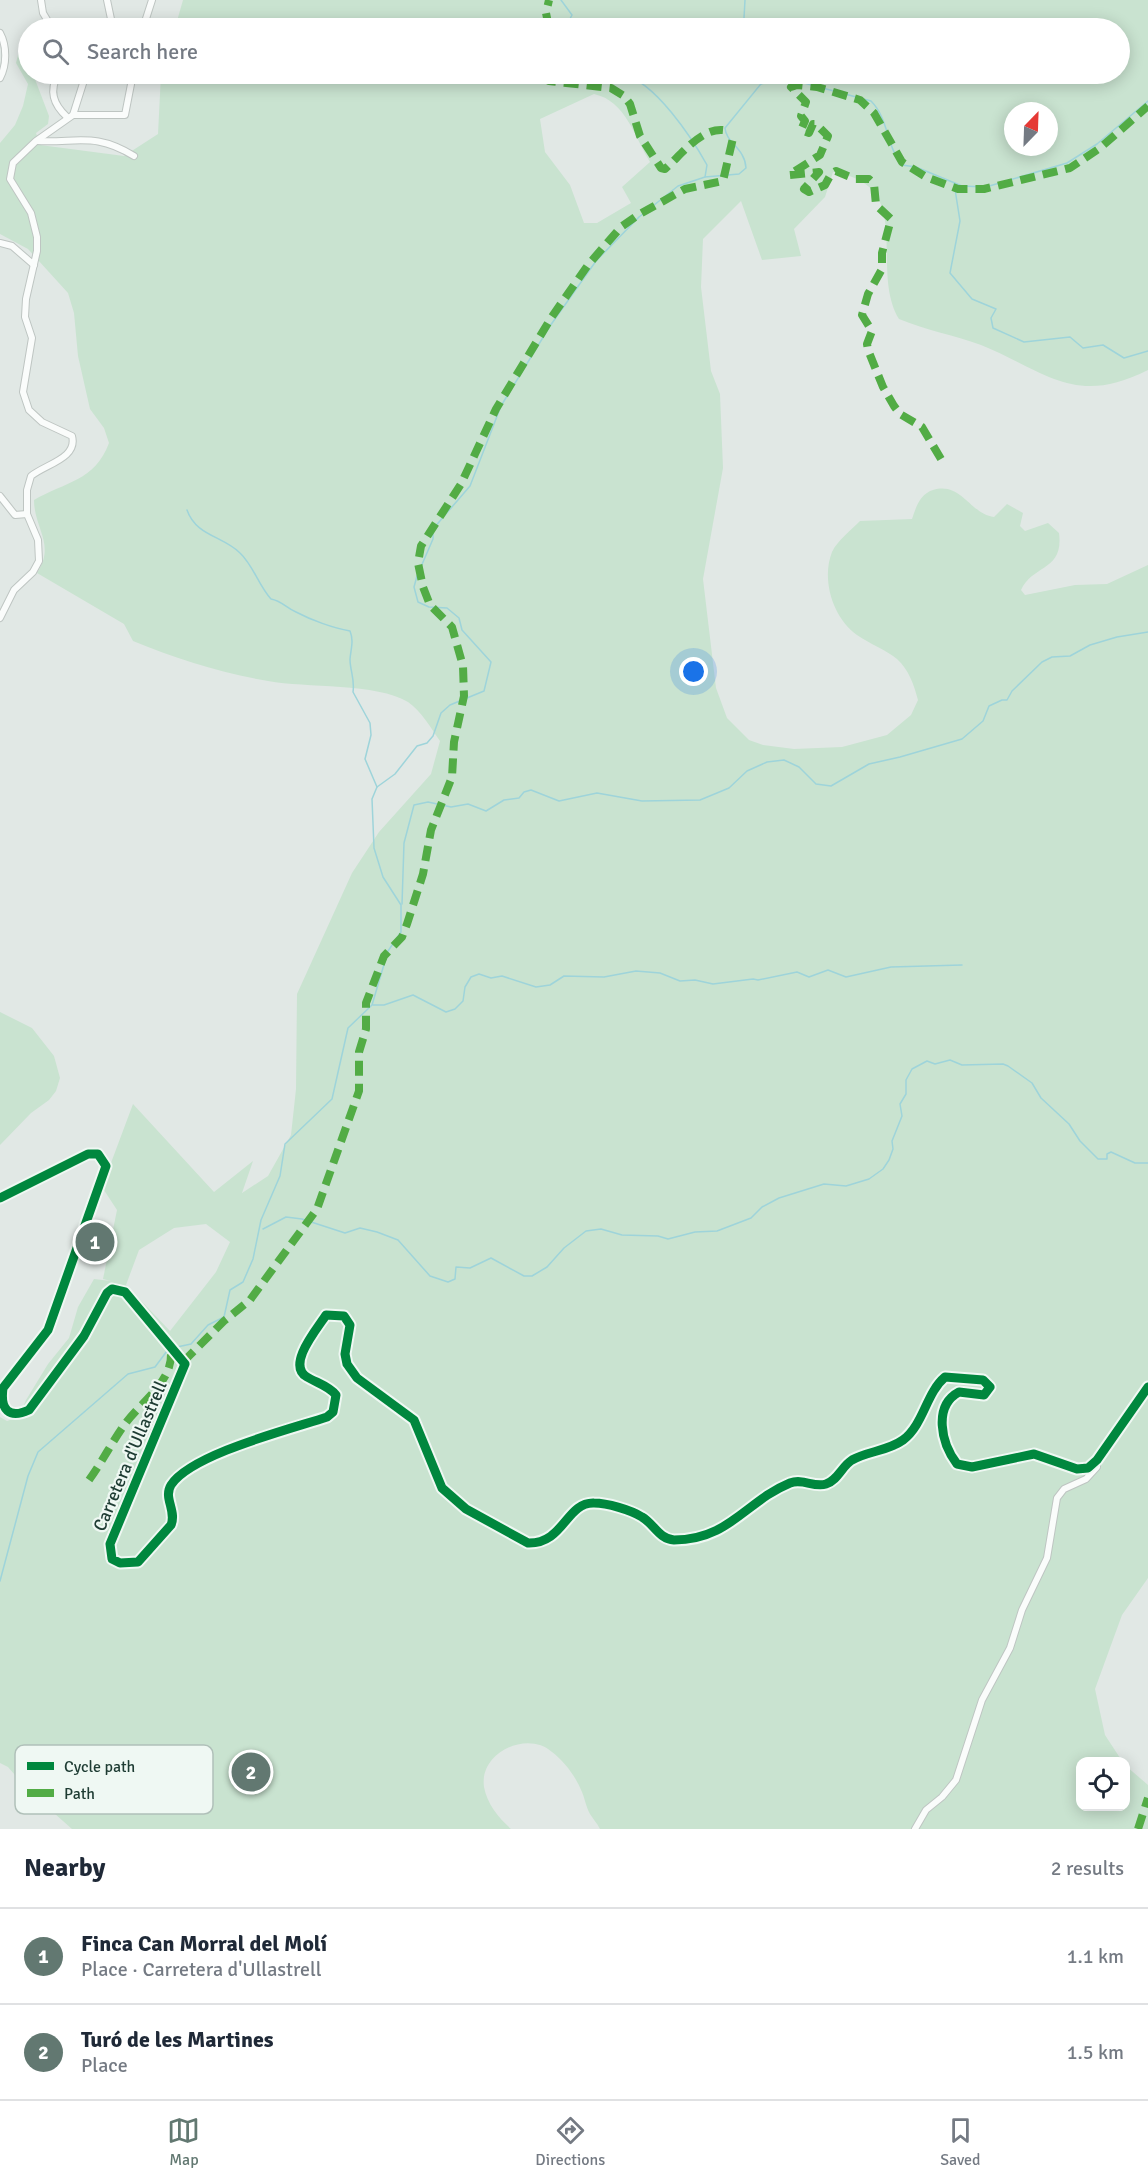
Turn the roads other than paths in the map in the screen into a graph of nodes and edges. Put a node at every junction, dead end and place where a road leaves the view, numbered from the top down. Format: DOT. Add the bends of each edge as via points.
graph roads {
  1 [pos="41,0"];
  2 [pos="107,0"];
  3 [pos="152,0"];
  4 [pos="46,18"];
  5 [pos="111,18"];
  6 [pos="146,18"];
  7 [pos="0,33"];
  8 [pos="0,78"];
  9 [pos="55,84"];
  10 [pos="82,84"];
  11 [pos="131,84"];
  12 [pos="70,116"];
  13 [pos="36,141"];
  14 [pos="134,156"];
  15 [pos="0,243"];
  16 [pos="34,265"];
  17 [pos="0,496"];
  18 [pos="27,514"];
  19 [pos="0,618"];
  20 [pos="0,1198"];
  21 [pos="1148,1387"];
  22 [pos="1097,1460"];
  23 [pos="915,1829"];
  1 -- 4 [label="street"];
  2 -- 5 [label="street"];
  3 -- 6 [label="street"];
  7 -- 8 [label="street" via="5,60"];
  9 -- 12 [label="street" via="54,101"];
  10 -- 12 [label="street"];
  11 -- 12 [label="street" via="125,116"];
  12 -- 13 [label="street"];
  13 -- 14 [label="street" via="85,138 119,147"];
  13 -- 16 [label="street" via="13,163 10,179 31,213 36,237"];
  15 -- 16 [label="street" via="12,246"];
  16 -- 18 [label="street" via="26,299 25,317 32,338 23,392 29,410 42,422 72,436 74,444 71,453 31,476"];
  17 -- 18 [label="street" via="15,515"];
  18 -- 19 [label="street" via="38,540 39,561 14,590"];
  20 -- 22 [label="street, Carretera d'Ullastrell" via="88,1154 98,1154 106,1166 48,1330 3,1388 2,1408 9,1414 29,1410 84,1336 112,1289 125,1292 185,1364 110,1544 112,1559 120,1563 138,1562 171,1525 171,1485 201,1462 333,1412 336,1395 304,1376 300,1359 326,1316 335,1314 350,1325 347,1364 357,1378 414,1420 442,1488 466,1509 528,1543 550,1538 578,1508 594,1503 640,1515 671,1540 708,1536 792,1482 826,1484 849,1461 904,1440 945,1377 983,1380 990,1387 984,1395 959,1392 945,1403 941,1420 957,1464 972,1467 1034,1454 1077,1469 1088,1468"];
  21 -- 22 [label="street"];
  22 -- 23 [label="street" via="1098,1467 1086,1479 1064,1489 1057,1498 1047,1558 1022,1610 1010,1648 982,1700 956,1780 926,1810"];
}
